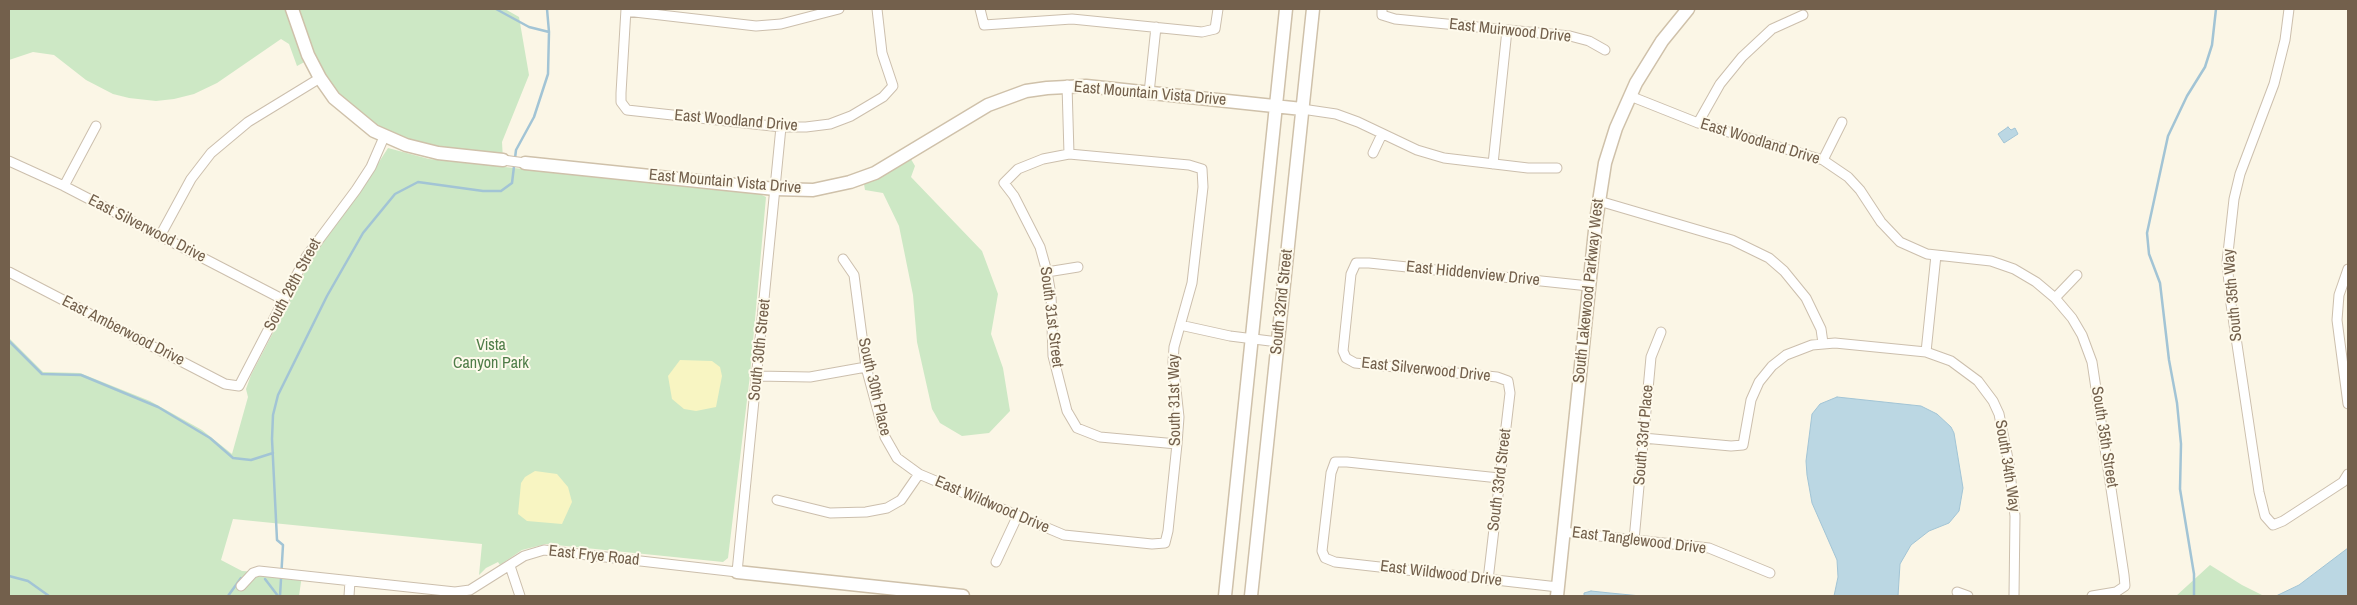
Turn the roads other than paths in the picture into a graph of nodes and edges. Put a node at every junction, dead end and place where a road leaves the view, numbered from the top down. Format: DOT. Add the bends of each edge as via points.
graph roads {
  1 [pos="292,9"];
  2 [pos="839,9"];
  3 [pos="877,9"];
  4 [pos="980,9"];
  5 [pos="1218,9"];
  6 [pos="1286,9"];
  7 [pos="1313,9"];
  8 [pos="1688,9"];
  9 [pos="2289,9"];
  10 [pos="626,10"];
  11 [pos="1382,12"];
  12 [pos="1802,15"];
  13 [pos="1156,27"];
  14 [pos="1507,30"];
  15 [pos="1605,50"];
  16 [pos="320,78"];
  17 [pos="1067,86"];
  18 [pos="1149,93"];
  19 [pos="1630,96"];
  20 [pos="1276,106"];
  21 [pos="1302,109"];
  22 [pos="1842,122"];
  23 [pos="1698,123"];
  24 [pos="96,126"];
  25 [pos="781,127"];
  26 [pos="1382,134"];
  27 [pos="384,137"];
  28 [pos="1373,153"];
  29 [pos="1069,154"];
  30 [pos="503,160"];
  31 [pos="1823,160"];
  32 [pos="9,161"];
  33 [pos="525,163"];
  34 [pos="1493,164"];
  35 [pos="1558,168"];
  36 [pos="64,186"];
  37 [pos="775,189"];
  38 [pos="1599,201"];
  39 [pos="160,236"];
  40 [pos="1936,255"];
  41 [pos="843,259"];
  42 [pos="1078,267"];
  43 [pos="2348,269"];
  44 [pos="9,272"];
  45 [pos="1048,272"];
  46 [pos="2077,275"];
  47 [pos="1589,286"];
  48 [pos="2055,298"];
  49 [pos="284,300"];
  50 [pos="1180,325"];
  51 [pos="1662,332"];
  52 [pos="1252,338"];
  53 [pos="1278,342"];
  54 [pos="1823,342"];
  55 [pos="1926,352"];
  56 [pos="1346,358"];
  57 [pos="866,368"];
  58 [pos="757,376"];
  59 [pos="1508,380"];
  60 [pos="239,386"];
  61 [pos="2348,404"];
  62 [pos="1644,438"];
  63 [pos="1177,444"];
  64 [pos="919,474"];
  65 [pos="2348,474"];
  66 [pos="1499,478"];
  67 [pos="777,500"];
  68 [pos="1017,517"];
  69 [pos="1563,532"];
  70 [pos="1634,540"];
  71 [pos="1165,543"];
  72 [pos="996,562"];
  73 [pos="510,566"];
  74 [pos="737,572"];
  75 [pos="1770,573"];
  76 [pos="1488,580"];
  77 [pos="350,581"];
  78 [pos="241,586"];
  79 [pos="1557,592"];
  80 [pos="1957,592"];
  81 [pos="348,596"];
  82 [pos="520,596"];
  83 [pos="963,596"];
  84 [pos="1225,596"];
  85 [pos="1251,596"];
  86 [pos="1968,596"];
  87 [pos="2014,596"];
  88 [pos="2092,596"];
  1 -- 16 [label="street, East Mountain Vista Drive"];
  2 -- 10 [label="street" via="780,24 756,26"];
  3 -- 25 [label="street, East Woodland Drive" via="882,53 893,86 883,97 830,124"];
  4 -- 13 [label="street" via="984,24 1072,19"];
  5 -- 13 [label="street" via="1215,28 1202,32"];
  6 -- 20 [label="street, South 32nd Street"];
  7 -- 21 [label="street, South 32nd Street"];
  8 -- 19 [label="street, South Lakewood Parkway West" via="1649,60"];
  9 -- 65 [label="street, South 35th Way" via="2274,84 2240,174 2234,199 2227,262 2231,304 2265,516 2273,525 2283,521 2344,482"];
  10 -- 25 [label="street, East Woodland Drive" via="621,93 627,110"];
  11 -- 14 [label="street, East Muirwood Drive" via="1396,18"];
  12 -- 23 [label="street" via="1772,30 1742,57 1720,84"];
  13 -- 18 [label="street"];
  14 -- 15 [label="street, East Muirwood Drive" via="1570,36"];
  14 -- 34 [label="street"];
  16 -- 27 [label="street, East Mountain Vista Drive" via="349,112"];
  16 -- 39 [label="street" via="248,122 211,153 191,179"];
  17 -- 18 [label="street, East Mountain Vista Drive"];
  17 -- 29 [label="street"];
  17 -- 37 [label="street, East Mountain Vista Drive" via="1026,91 988,105 863,178 813,190"];
  18 -- 20 [label="street, East Mountain Vista Drive"];
  19 -- 23 [label="street, East Woodland Drive"];
  19 -- 38 [label="street, South Lakewood Parkway West" via="1612,140"];
  20 -- 21 [label="street, East Mountain Vista Drive"];
  20 -- 52 [label="street, South 32nd Street"];
  21 -- 26 [label="street, East Mountain Vista Drive" via="1336,114"];
  21 -- 53 [label="street, South 32nd Street"];
  22 -- 31 [label="street"];
  23 -- 31 [label="street, East Woodland Drive"];
  24 -- 36 [label="street"];
  25 -- 37 [label="street, South 30th Street"];
  26 -- 28 [label="street"];
  26 -- 34 [label="street, East Mountain Vista Drive" via="1430,154"];
  27 -- 30 [label="street, East Mountain Vista Drive" via="438,153"];
  27 -- 49 [label="street, South 28th Street" via="371,167 315,243"];
  29 -- 45 [label="street, South 31st Street" via="1043,159 1018,169 1004,183 1040,247"];
  29 -- 50 [label="street, South 31st Way" via="1189,165 1202,169 1192,283"];
  30 -- 33 [label="street, East Mountain Vista Drive"];
  31 -- 40 [label="street, East Woodland Drive" via="1848,177 1900,242 1912,249"];
  32 -- 36 [label="street, East Silverwood Drive"];
  33 -- 37 [label="street, East Mountain Vista Drive"];
  34 -- 35 [label="street, East Mountain Vista Drive"];
  36 -- 39 [label="street, East Silverwood Drive"];
  37 -- 58 [label="street, South 30th Street"];
  38 -- 47 [label="street, South Lakewood Parkway West"];
  38 -- 54 [label="street" via="1732,240 1768,258 1784,271 1806,298 1821,329"];
  39 -- 49 [label="street, East Silverwood Drive"];
  40 -- 48 [label="street, East Woodland Drive" via="1991,261 2036,282"];
  40 -- 55 [label="street"];
  41 -- 57 [label="street, South 30th Place" via="854,275"];
  42 -- 45 [label="street"];
  43 -- 61 [label="street" via="2339,295 2337,320"];
  44 -- 60 [label="street, East Amberwood Drive" via="225,384"];
  45 -- 63 [label="street, South 31st Street" via="1053,356 1066,411 1077,428 1100,437"];
  46 -- 48 [label="street"];
  47 -- 56 [label="street, East Hiddenview Drive" via="1356,263 1351,274 1343,351"];
  47 -- 69 [label="street, South Lakewood Parkway West"];
  48 -- 88 [label="street, South 35th Street" via="2082,335 2092,362 2125,586 2116,592"];
  49 -- 60 [label="street, South 28th Street"];
  50 -- 52 [label="street"];
  50 -- 63 [label="street, South 31st Way" via="1173,362"];
  51 -- 62 [label="street, South 33rd Place" via="1652,357"];
  52 -- 53 [label="street"];
  52 -- 84 [label="street, South 32nd Street"];
  53 -- 85 [label="street, South 32nd Street"];
  54 -- 55 [label="street"];
  54 -- 62 [label="street" via="1786,355 1759,382 1751,400 1743,445"];
  55 -- 87 [label="street, South 34th Way" via="1967,370 1987,391 1999,414 2015,516"];
  56 -- 59 [label="street, East Silverwood Drive" via="1355,363"];
  57 -- 58 [label="street" via="810,378"];
  57 -- 64 [label="street, South 30th Place" via="890,447 897,458"];
  58 -- 74 [label="street, South 30th Street"];
  59 -- 66 [label="street, South 33rd Street" via="1510,393"];
  62 -- 70 [label="street, South 33rd Place"];
  63 -- 71 [label="street, South 31st Way"];
  64 -- 67 [label="street, East Wildwood Drive" via="901,500 887,508 866,512 830,513"];
  64 -- 68 [label="street, East Wildwood Drive"];
  66 -- 76 [label="street, South 33rd Street"];
  66 -- 76 [label="street, East Wildwood Drive" via="1335,462 1322,551 1325,558 1335,562"];
  68 -- 71 [label="street, East Wildwood Drive" via="1064,535"];
  68 -- 72 [label="street"];
  69 -- 70 [label="street, East Tanglewood Drive"];
  69 -- 79 [label="street, South Lakewood Parkway West"];
  70 -- 75 [label="street, East Tanglewood Drive" via="1709,548"];
  73 -- 74 [label="street, East Frye Road" via="524,556 544,550"];
  73 -- 77 [label="street, East Frye Road" via="470,590 455,592"];
  73 -- 82 [label="street"];
  74 -- 83 [label="street, East Frye Road"];
  76 -- 79 [label="street, East Wildwood Drive"];
  77 -- 78 [label="street, East Frye Road" via="282,572 253,572"];
  77 -- 81 [label="street"];
  80 -- 86 [label="street"];
}
